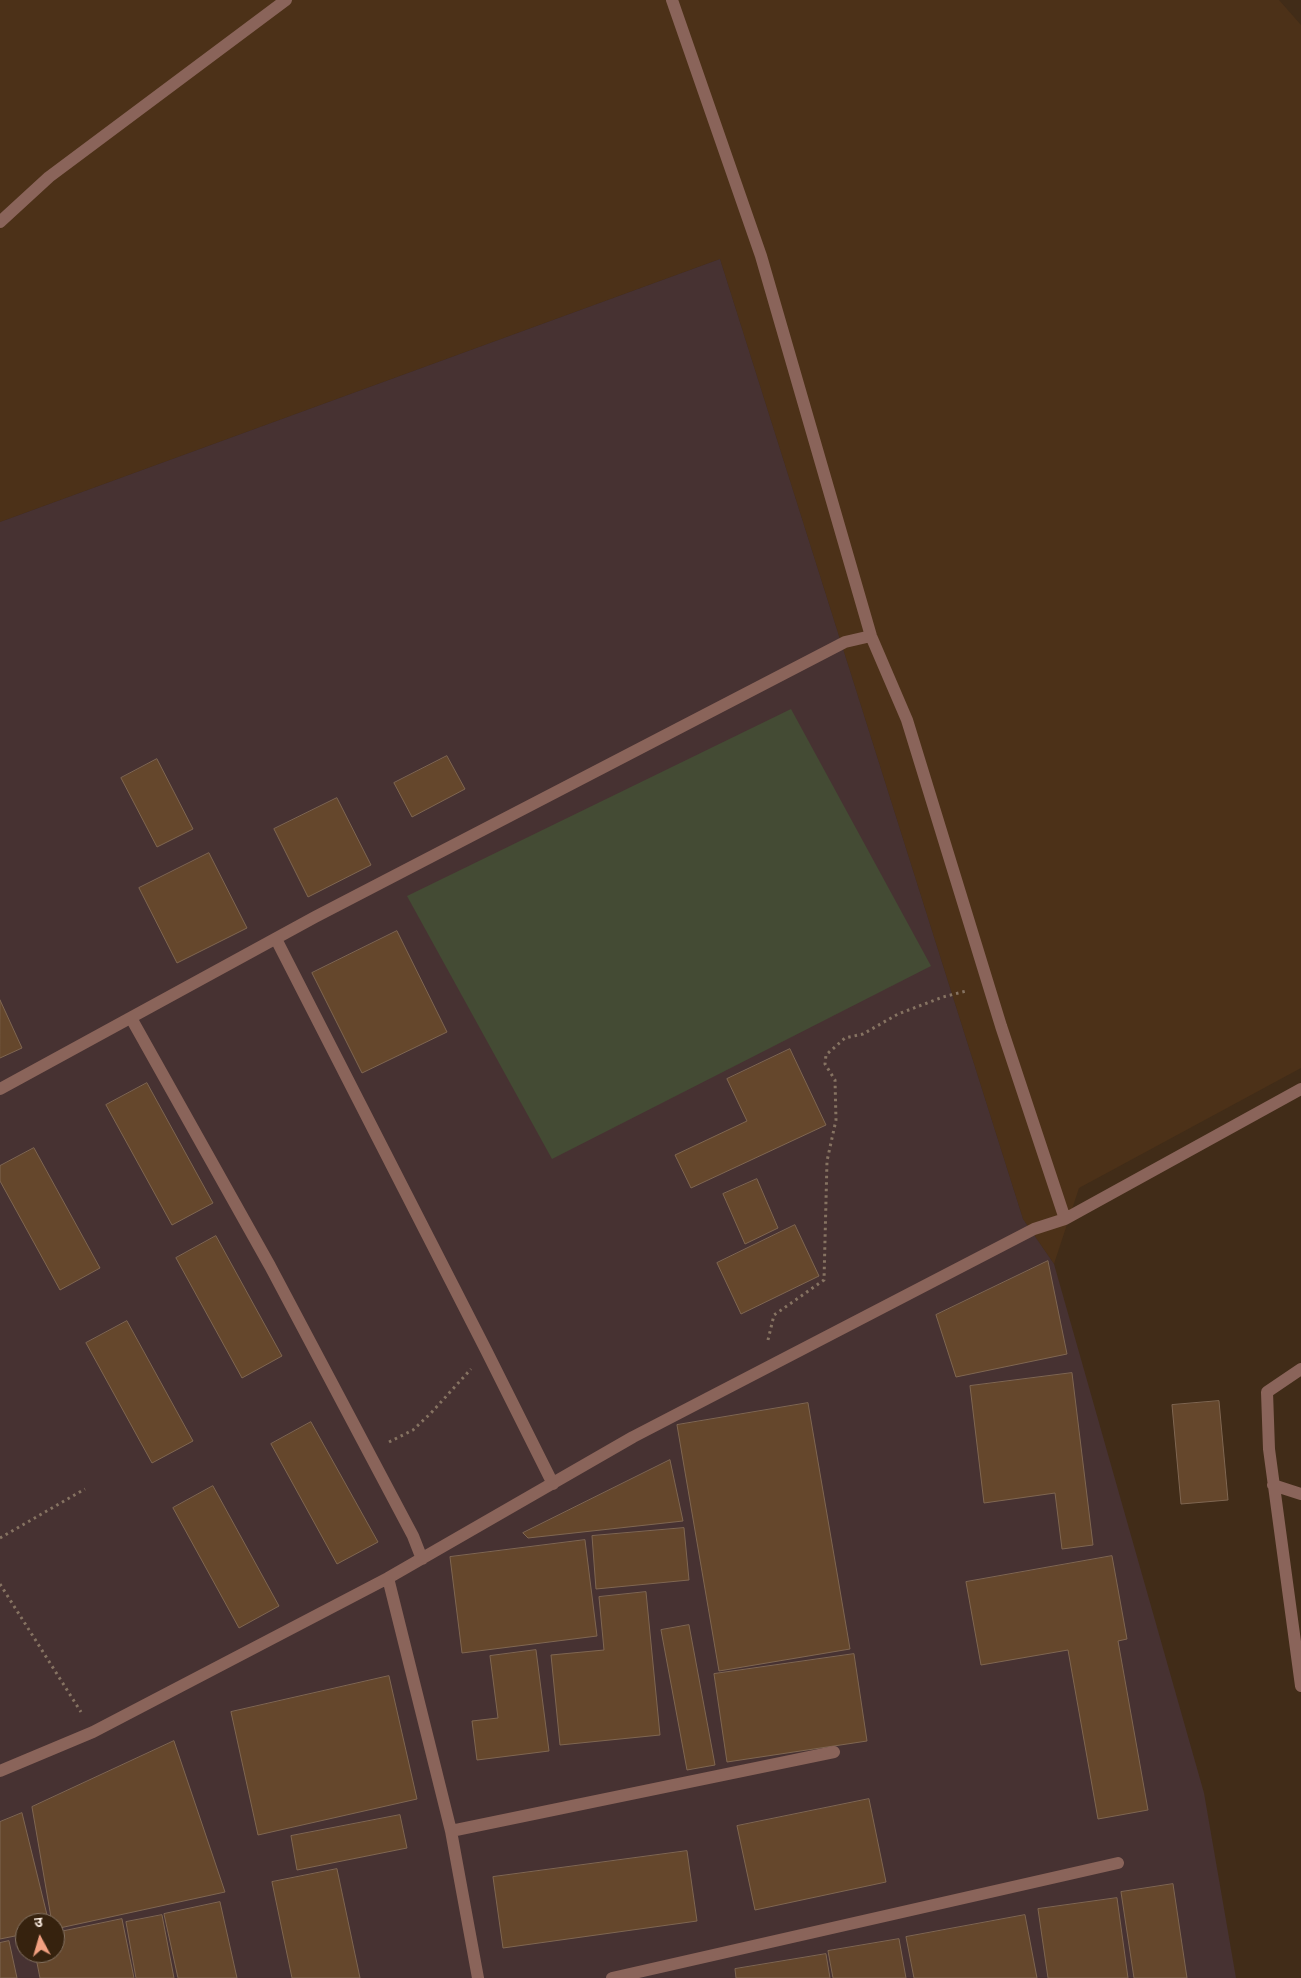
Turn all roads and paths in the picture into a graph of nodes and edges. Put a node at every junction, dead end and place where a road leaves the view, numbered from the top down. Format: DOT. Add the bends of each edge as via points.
graph roads {
  1 [pos="286,0"];
  2 [pos="672,0"];
  3 [pos="0,222"];
  4 [pos="871,636"];
  5 [pos="276,939"];
  6 [pos="988,985"];
  7 [pos="131,1018"];
  8 [pos="1301,1089"];
  9 [pos="0,1090"];
  10 [pos="1065,1218"];
  11 [pos="488,1352"];
  12 [pos="1301,1369"];
  13 [pos="761,1371"];
  14 [pos="368,1452"];
  15 [pos="553,1484"];
  16 [pos="1274,1485"];
  17 [pos="85,1489"];
  18 [pos="1301,1494"];
  19 [pos="0,1538"];
  20 [pos="422,1559"];
  21 [pos="388,1578"];
  22 [pos="0,1584"];
  23 [pos="1301,1686"];
  24 [pos="93,1732"];
  25 [pos="834,1752"];
  26 [pos="0,1771"];
  27 [pos="451,1831"];
  28 [pos="1118,1863"];
  29 [pos="478,1978"];
  30 [pos="612,1978"];
  1 -- 3 [label="lane" via="49,177"];
  2 -- 4 [label="lane" via="761,256"];
  4 -- 5 [label="lane" via="845,642"];
  4 -- 6 [label="lane" via="907,720"];
  5 -- 7 [label="lane"];
  5 -- 11 [label="lane"];
  6 -- 10 [label="lane"];
  6 -- 13 [label="path" via="898,1014 863,1034 845,1038 826,1055 826,1064 835,1080 836,1120 827,1161 824,1280 774,1315"];
  7 -- 9 [label="lane"];
  7 -- 14 [label="lane" via="270,1266"];
  8 -- 10 [label="lane"];
  10 -- 13 [label="lane" via="1034,1229"];
  11 -- 14 [label="path" via="413,1430"];
  11 -- 15 [label="lane"];
  12 -- 16 [label="lane" via="1267,1392"];
  13 -- 15 [label="lane" via="633,1437"];
  14 -- 20 [label="lane"];
  15 -- 20 [label="lane"];
  16 -- 18 [label="lane"];
  16 -- 23 [label="lane"];
  17 -- 19 [label="path"];
  20 -- 21 [label="lane"];
  21 -- 24 [label="lane"];
  21 -- 27 [label="lane"];
  22 -- 24 [label="path"];
  24 -- 26 [label="lane"];
  25 -- 27 [label="lane"];
  27 -- 29 [label="lane"];
  28 -- 30 [label="lane"];
}
